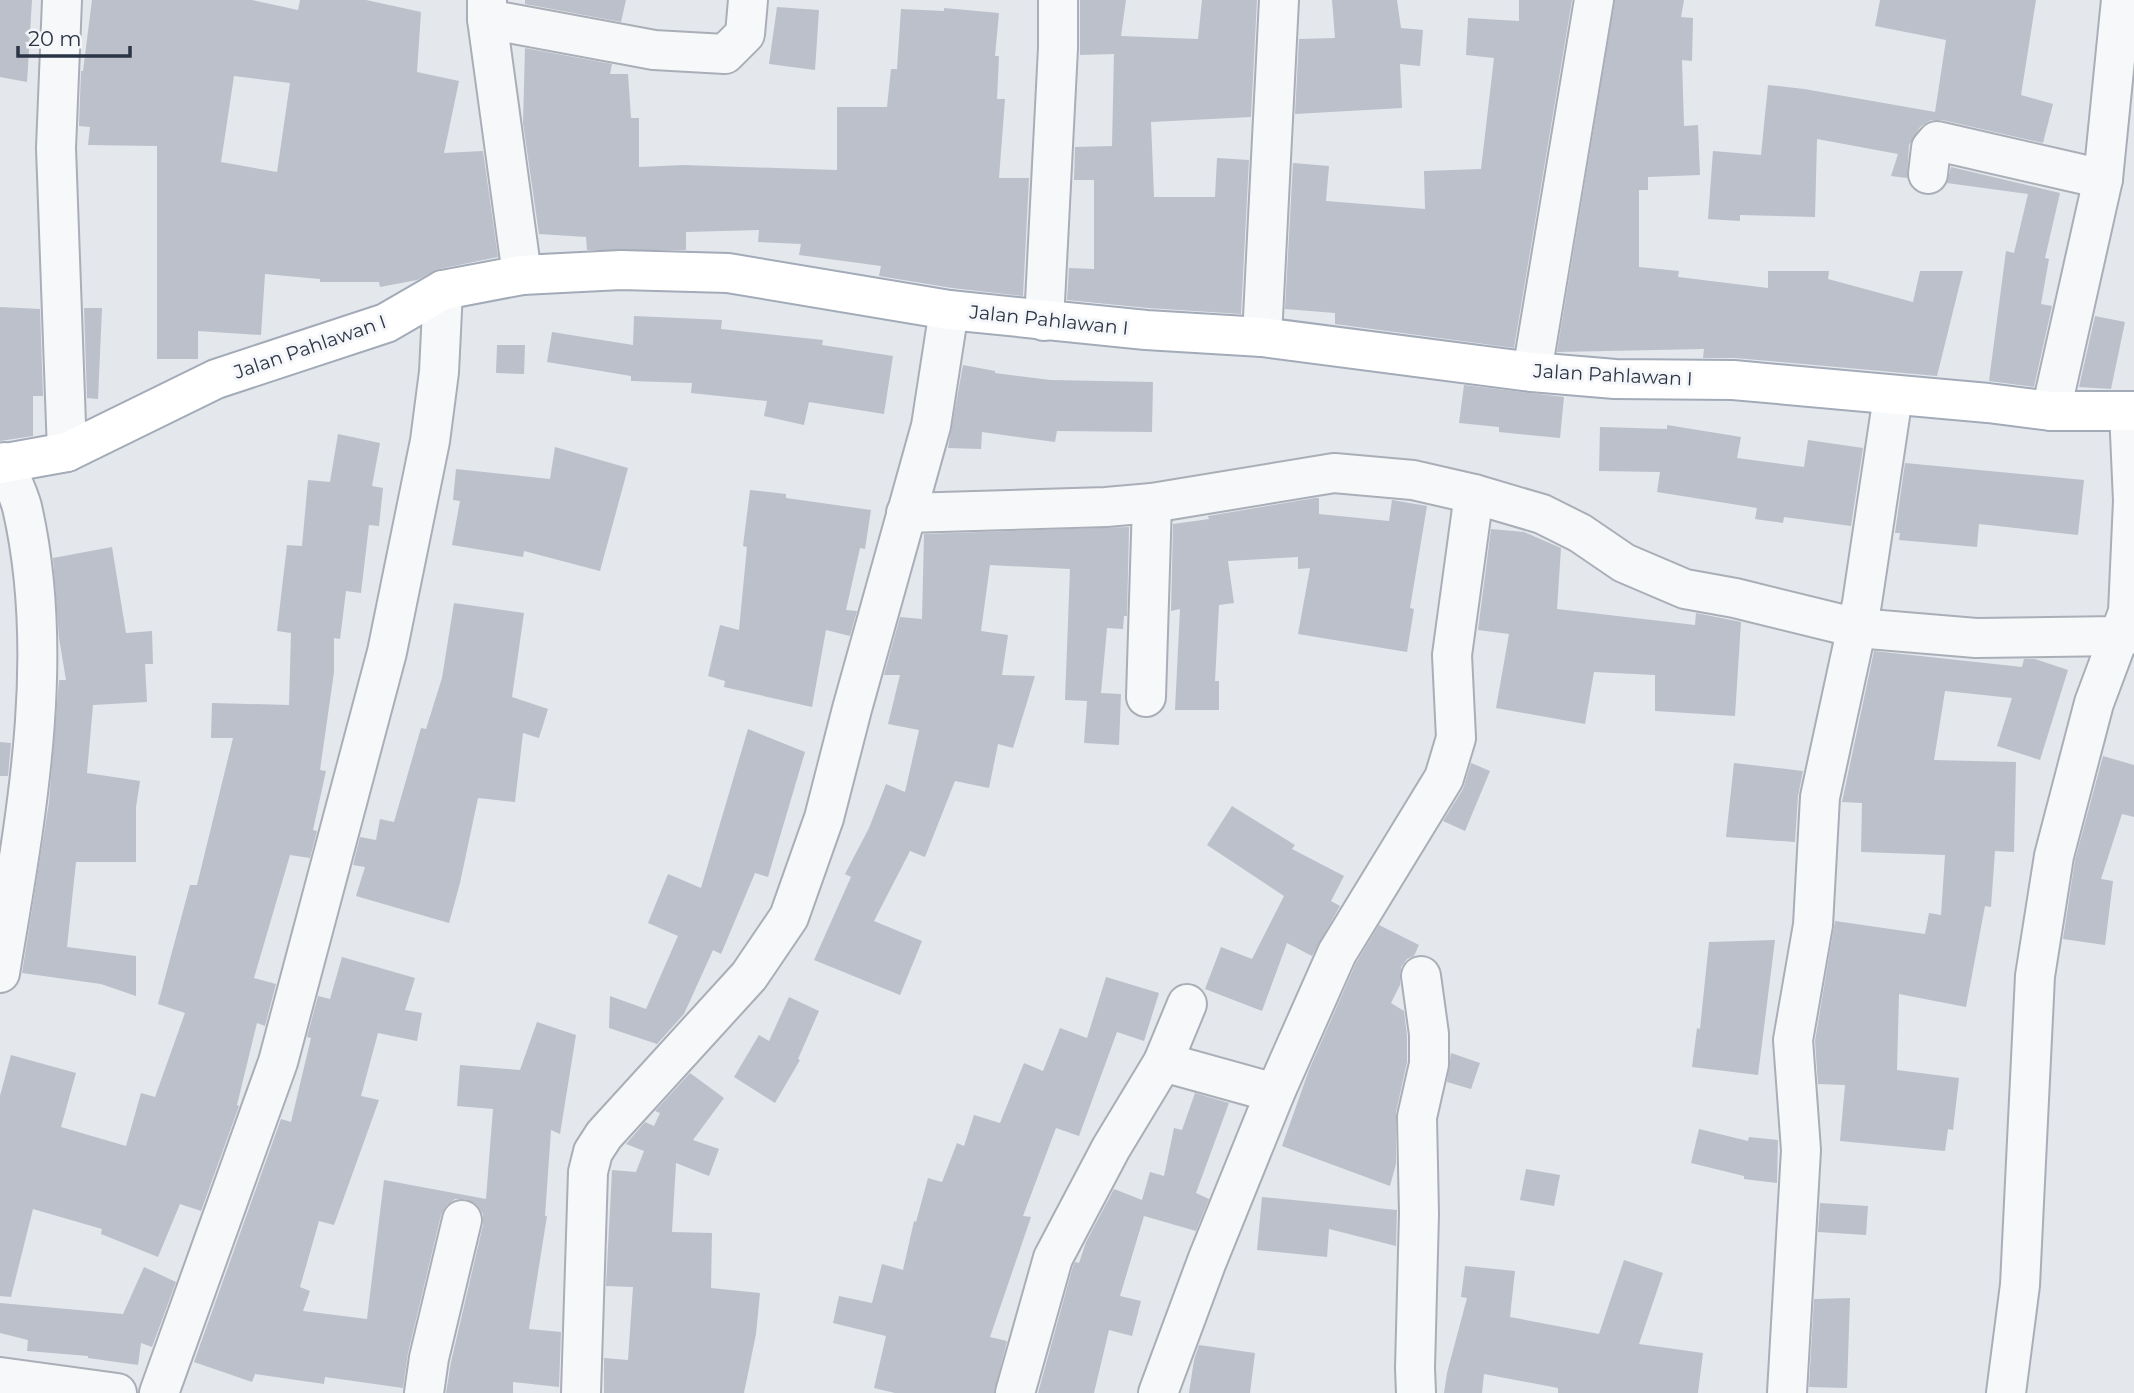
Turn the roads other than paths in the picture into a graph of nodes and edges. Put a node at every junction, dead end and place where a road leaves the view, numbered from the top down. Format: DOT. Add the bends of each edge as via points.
graph roads {
  1 [pos="62,0"];
  2 [pos="748,0"];
  3 [pos="1058,0"];
  4 [pos="1279,0"];
  5 [pos="1594,0"];
  6 [pos="2121,0"];
  7 [pos="487,10"];
  8 [pos="1928,174"];
  9 [pos="2104,179"];
  10 [pos="522,275"];
  11 [pos="443,290"];
  12 [pos="949,310"];
  13 [pos="1044,321"];
  14 [pos="1262,337"];
  15 [pos="1532,372"];
  16 [pos="1892,396"];
  17 [pos="2050,411"];
  18 [pos="2132,411"];
  19 [pos="67,452"];
  20 [pos="2,463"];
  21 [pos="1474,494"];
  22 [pos="2133,501"];
  23 [pos="1152,503"];
  24 [pos="908,507"];
  25 [pos="1860,615"];
  26 [pos="2127,627"];
  27 [pos="1146,697"];
  28 [pos="0,973"];
  29 [pos="1422,976"];
  30 [pos="1187,1004"];
  31 [pos="1163,1062"];
  32 [pos="1275,1093"];
  33 [pos="462,1220"];
  34 [pos="0,1377"];
  35 [pos="117,1393"];
  36 [pos="159,1393"];
  37 [pos="424,1393"];
  38 [pos="581,1393"];
  39 [pos="1015,1393"];
  40 [pos="1158,1393"];
  41 [pos="1416,1393"];
  42 [pos="1787,1393"];
  43 [pos="2006,1393"];
  1 -- 19 [label="street" via="56,148"];
  2 -- 7 [label="street" via="745,34 725,54 654,50"];
  3 -- 13 [label="street"];
  4 -- 14 [label="street"];
  5 -- 15 [label="street"];
  6 -- 9 [label="street"];
  7 -- 10 [label="street"];
  8 -- 9 [label="street" via="1931,148 1937,141"];
  9 -- 17 [label="street"];
  10 -- 11 [label="main road, Jalan Pahlawan I"];
  10 -- 12 [label="main road, Jalan Pahlawan I" via="621,270 728,273"];
  11 -- 19 [label="main road, Jalan Pahlawan I" via="386,323 216,379"];
  11 -- 36 [label="street" via="430,441 387,652 278,1062"];
  12 -- 13 [label="main road, Jalan Pahlawan I"];
  12 -- 24 [label="street" via="931,426"];
  13 -- 14 [label="main road, Jalan Pahlawan I"];
  14 -- 15 [label="main road, Jalan Pahlawan I"];
  15 -- 16 [label="main road, Jalan Pahlawan I" via="1615,379 1733,380"];
  16 -- 17 [label="main road, Jalan Pahlawan I"];
  16 -- 25 [label="street"];
  17 -- 18 [label="main road, Jalan Pahlawan I"];
  18 -- 22 [label="street"];
  19 -- 20 [label="main road, Jalan Pahlawan I"];
  20 -- 28 [label="street" via="21,505 35,584 37,692 28,807"];
  21 -- 23 [label="street" via="1413,480 1334,473"];
  21 -- 25 [label="street" via="1542,514 1624,563 1685,589"];
  21 -- 32 [label="street" via="1452,655 1456,738 1444,778 1337,953"];
  22 -- 26 [label="street"];
  23 -- 24 [label="street"];
  23 -- 27 [label="street"];
  24 -- 38 [label="street" via="824,818 789,917 749,976 593,1152 588,1172"];
  25 -- 26 [label="street" via="1976,638"];
  25 -- 42 [label="street" via="1820,797 1812,925 1793,1040 1801,1150"];
  26 -- 43 [label="street" via="2094,703 2054,856 2035,976 2020,1285"];
  29 -- 41 [label="street" via="1429,1064 1417,1117"];
  30 -- 31 [label="street"];
  31 -- 32 [label="street"];
  31 -- 39 [label="street" via="1053,1258"];
  32 -- 40 [label="street"];
  33 -- 37 [label="street"];
  34 -- 35 [label="street"];
}
